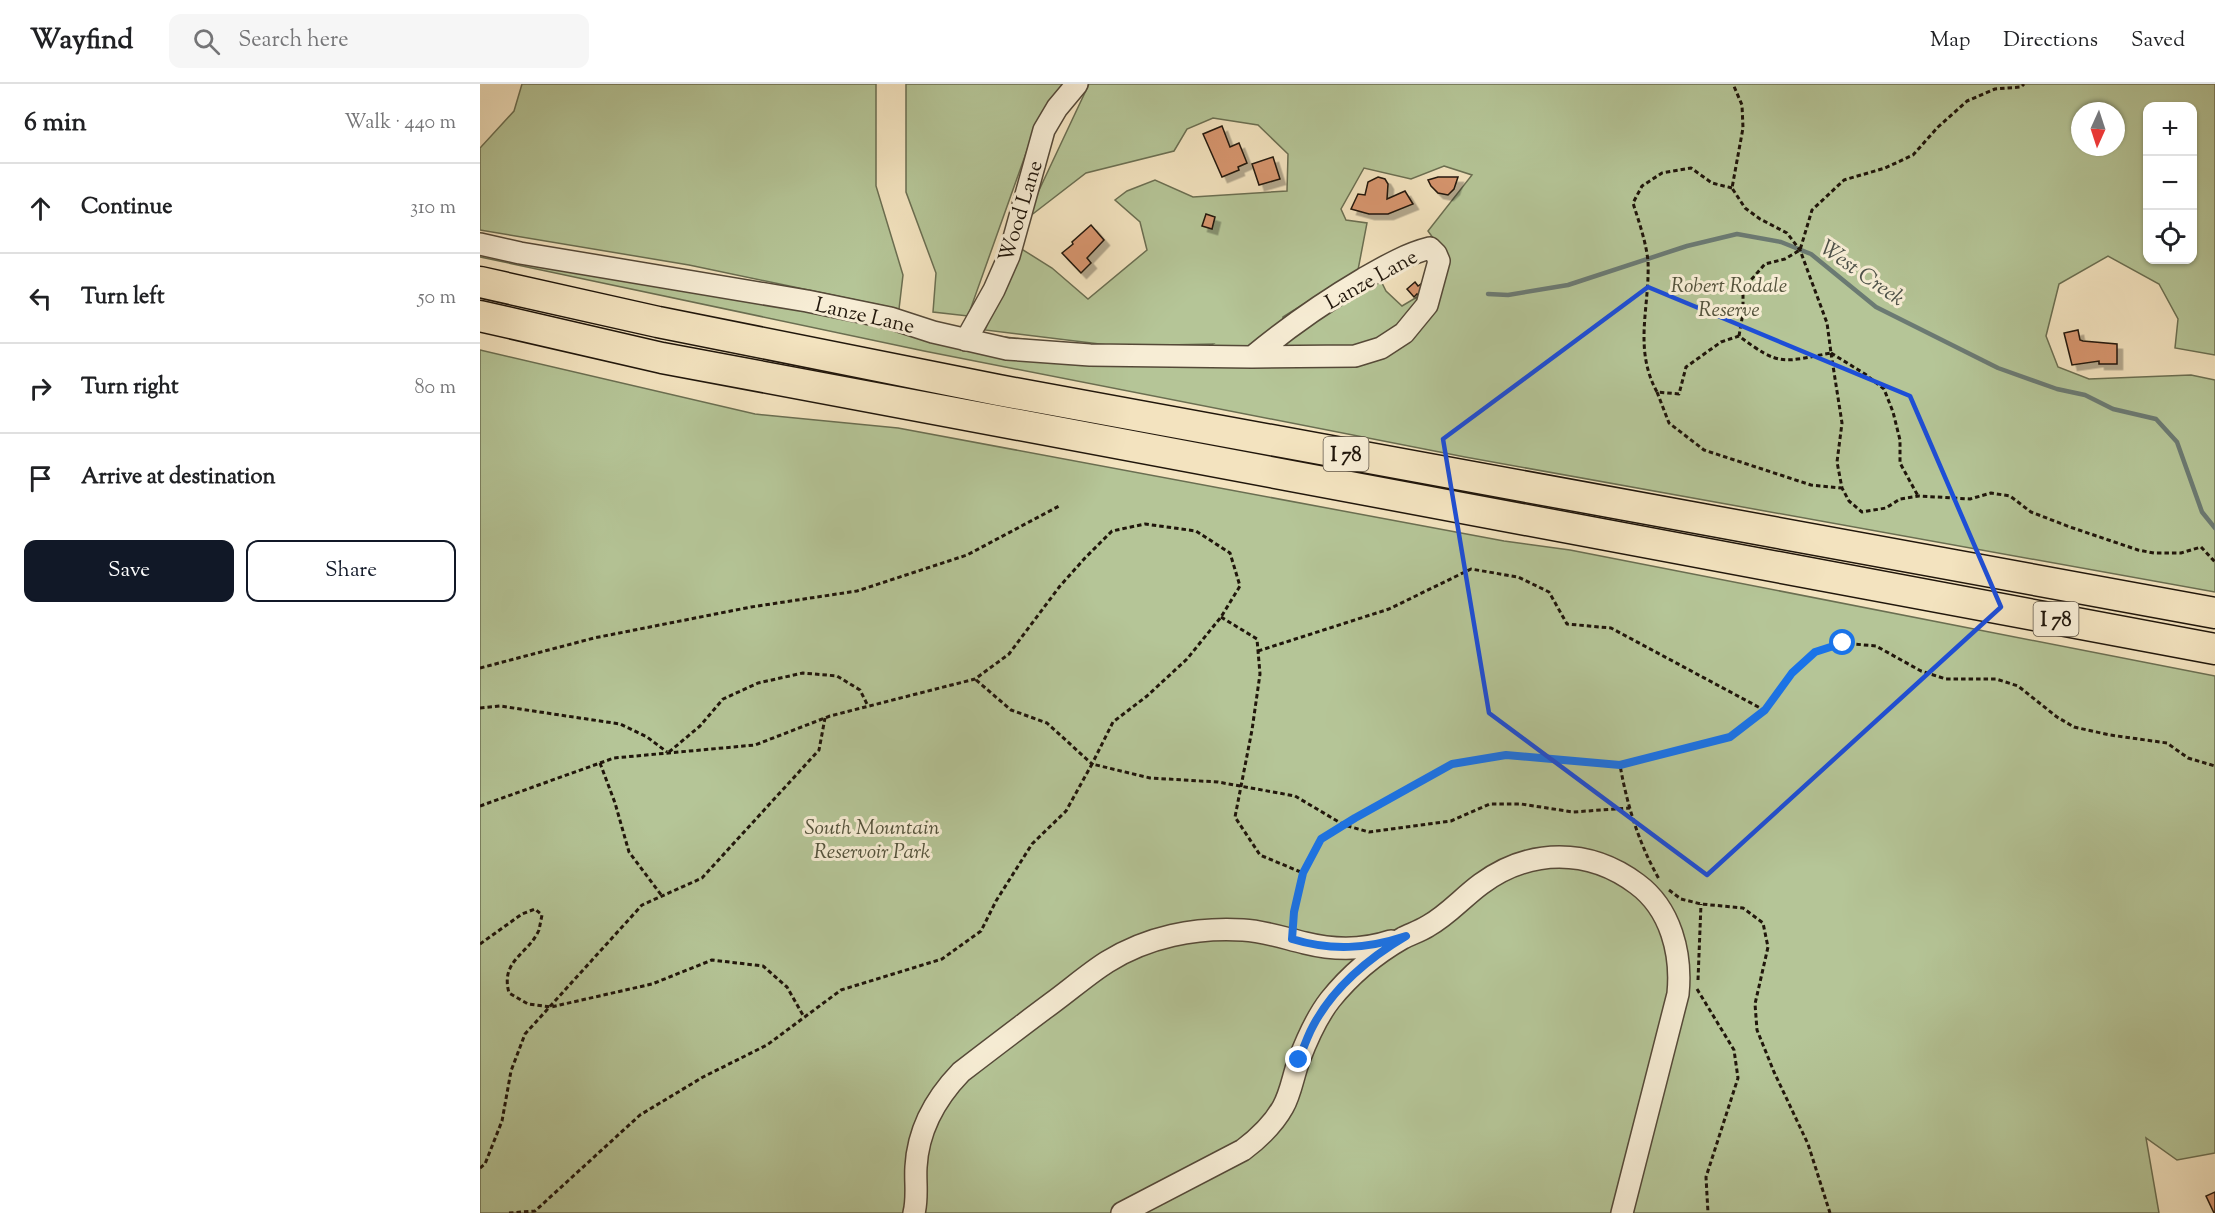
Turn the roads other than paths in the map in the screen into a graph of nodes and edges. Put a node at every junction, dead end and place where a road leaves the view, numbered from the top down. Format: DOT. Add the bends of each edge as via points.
graph roads {
  1 [pos="1077,84"];
  2 [pos="480,244"];
  3 [pos="480,282"];
  4 [pos="480,316"];
  5 [pos="966,340"];
  6 [pos="1252,357"];
  7 [pos="2215,613"];
  8 [pos="2215,650"];
  9 [pos="1406,936"];
  10 [pos="914,1213"];
  11 [pos="1122,1213"];
  12 [pos="1622,1213"];
  1 -- 5 [label="street, Wood Lane" via="1044,130 1009,256"];
  2 -- 5 [label="street, Lanze Lane" via="807,301 890,318"];
  3 -- 7 [label="highway, I 78" via="998,390"];
  4 -- 8 [label="highway, I 78" via="686,363"];
  5 -- 6 [label="street, Lanze Lane" via="1007,350 1090,355"];
  6 -- 6 [label="street, Lanze Lane" via="1355,356 1381,348 1404,333 1427,305 1439,261 1436,254 1430,248 1394,261 1307,315"];
  9 -- 10 [label="street" via="1361,947 1331,948 1245,930 1214,929 1184,932 1133,948 1106,962 961,1072 945,1089 932,1108 917,1151"];
  9 -- 11 [label="street" via="1350,977 1330,1000 1313,1026 1284,1106 1258,1139"];
  9 -- 12 [label="street" via="1427,927 1501,872 1543,858 1566,856 1606,865 1641,886 1655,902 1674,937 1679,957 1678,994"];
}
